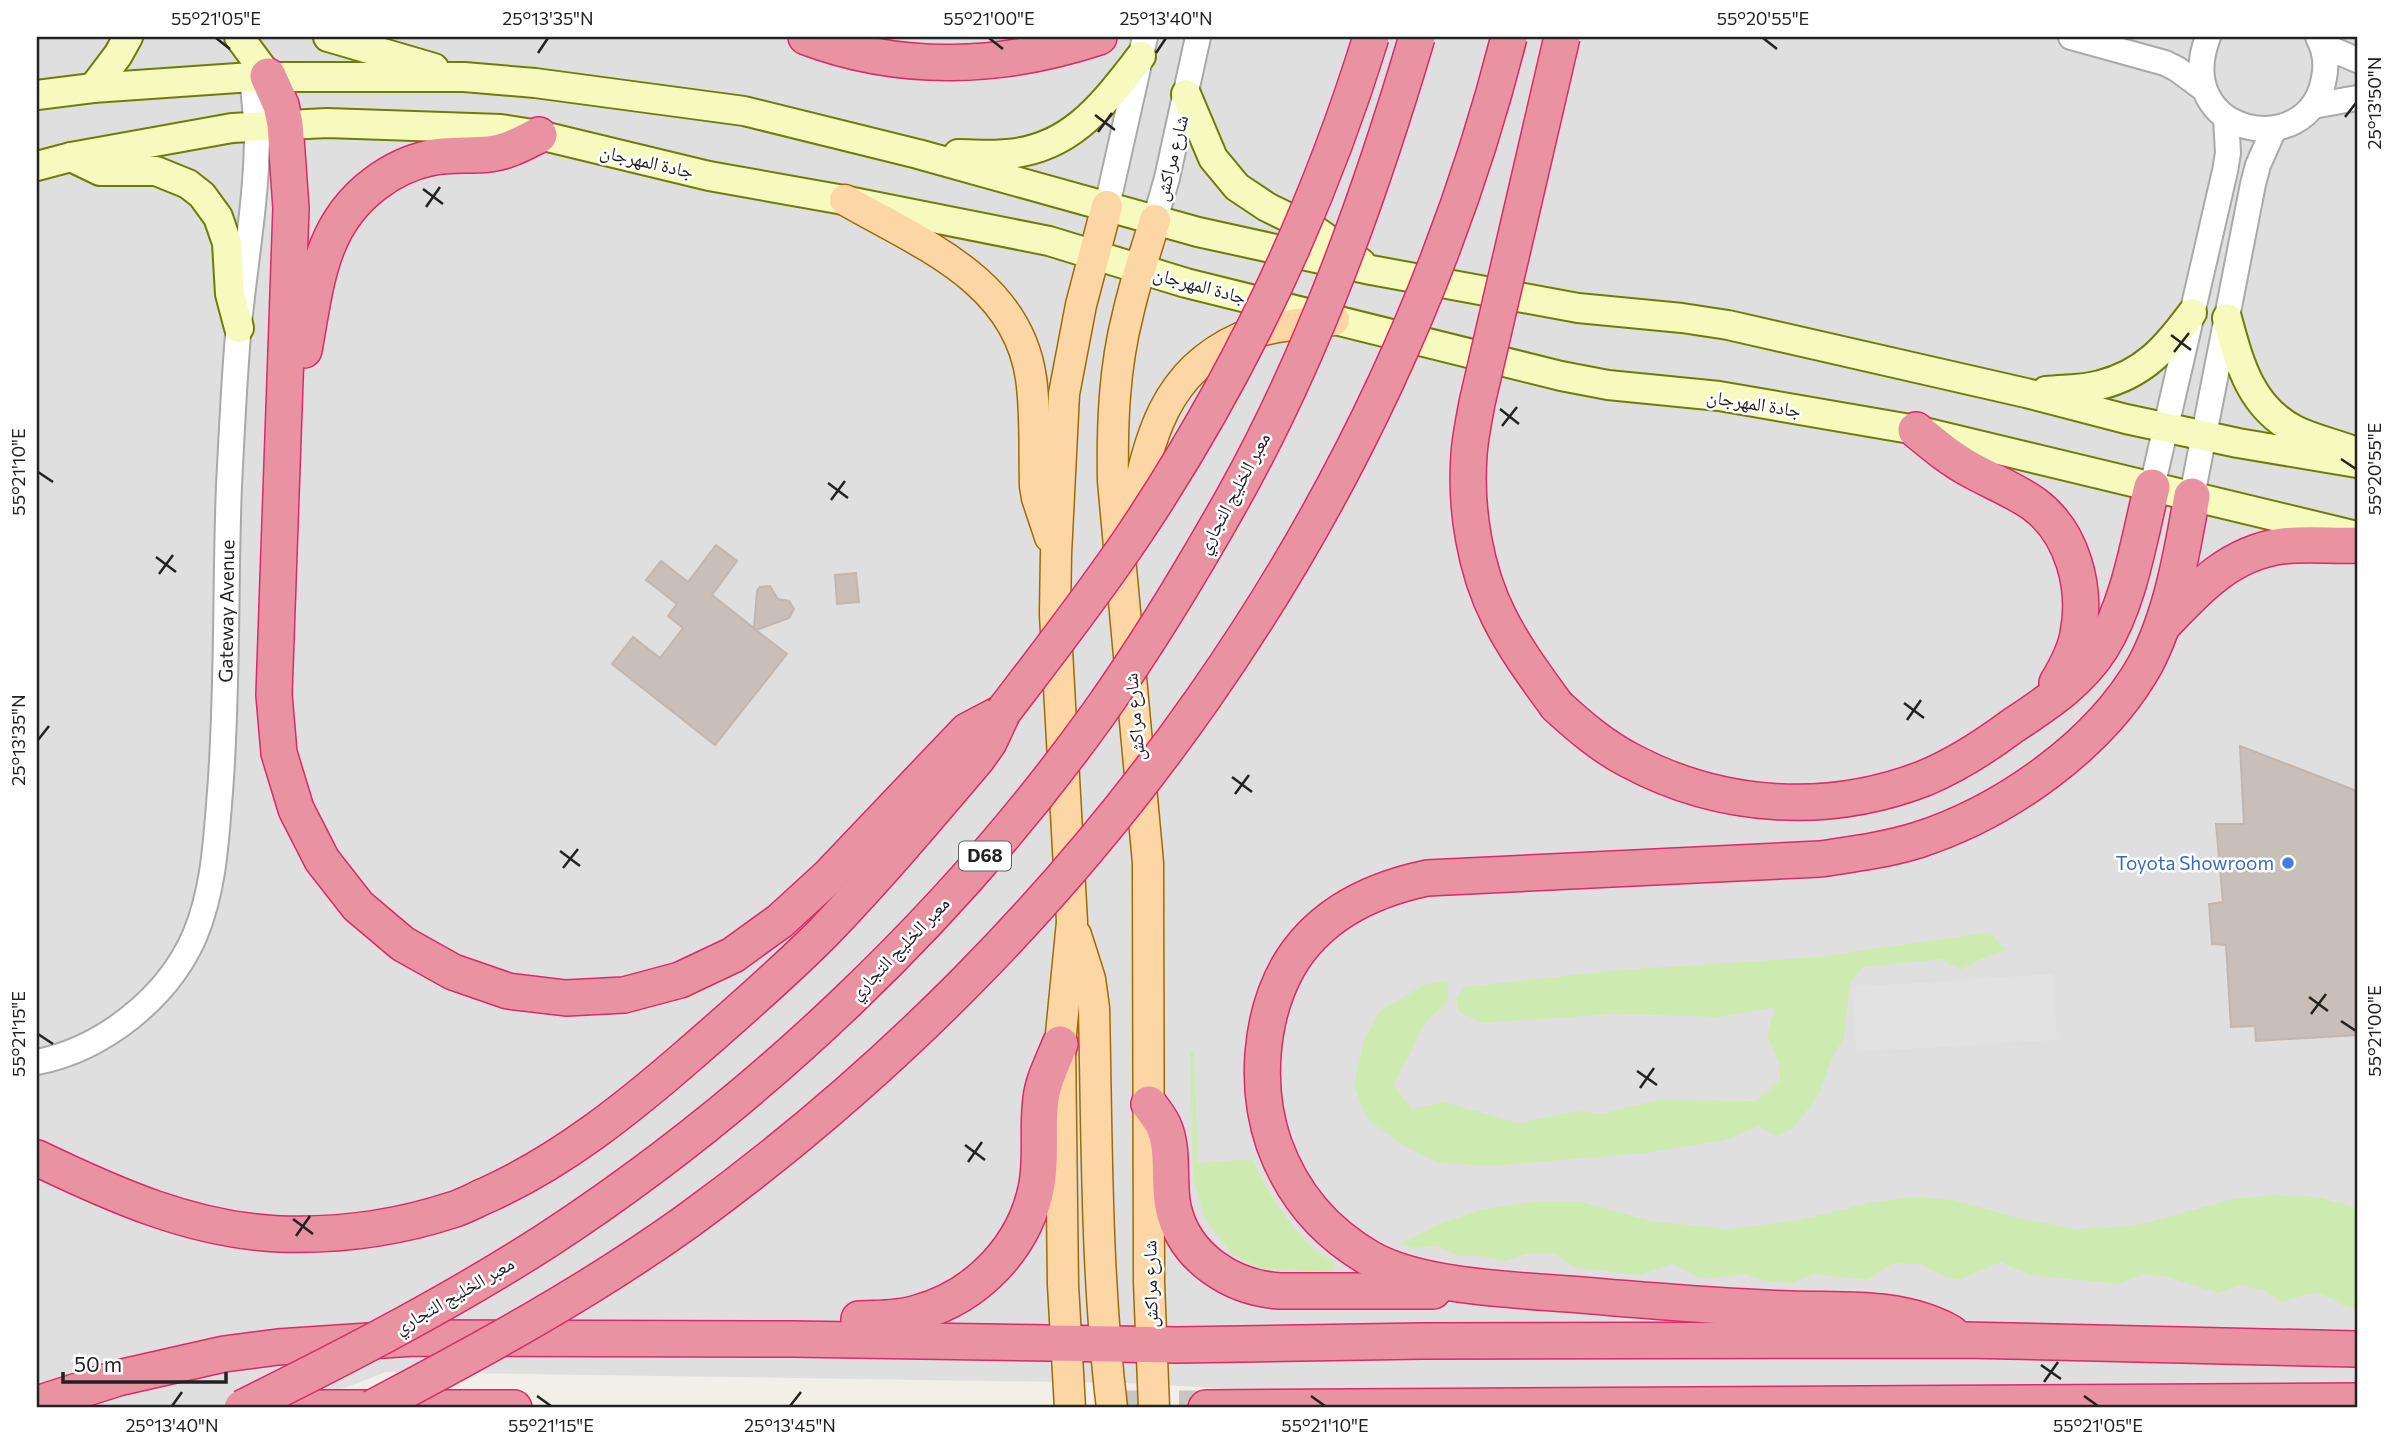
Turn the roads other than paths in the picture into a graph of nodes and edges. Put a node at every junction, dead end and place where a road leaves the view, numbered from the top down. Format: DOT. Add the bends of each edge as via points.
graph roads {
  1 [pos="128,37"];
  2 [pos="239,37"];
  3 [pos="328,37"];
  4 [pos="806,37"];
  5 [pos="1099,37"];
  6 [pos="1198,37"];
  7 [pos="1371,37"];
  8 [pos="1417,37"];
  9 [pos="1509,37"];
  10 [pos="1562,37"];
  11 [pos="2071,37"];
  12 [pos="2208,37"];
  13 [pos="2320,41"];
  14 [pos="1143,46"];
  15 [pos="2357,60"];
  16 [pos="260,76"];
  17 [pos="464,77"];
  18 [pos="93,88"];
  19 [pos="2204,89"];
  20 [pos="1186,94"];
  21 [pos="37,95"];
  22 [pos="2357,98"];
  23 [pos="2312,106"];
  24 [pos="2227,118"];
  25 [pos="270,125"];
  26 [pos="2274,129"];
  27 [pos="539,135"];
  28 [pos="918,153"];
  29 [pos="71,158"];
  30 [pos="37,166"];
  31 [pos="845,200"];
  32 [pos="1107,206"];
  33 [pos="1155,220"];
  34 [pos="1094,255"];
  35 [pos="1140,269"];
  36 [pos="1371,270"];
  37 [pos="2192,313"];
  38 [pos="2227,317"];
  39 [pos="1334,320"];
  40 [pos="239,328"];
  41 [pos="2026,393"];
  42 [pos="2166,428"];
  43 [pos="1916,430"];
  44 [pos="2204,436"];
  45 [pos="2357,453"];
  46 [pos="283,460"];
  47 [pos="2357,463"];
  48 [pos="2152,487"];
  49 [pos="2192,496"];
  50 [pos="2357,537"];
  51 [pos="2357,545"];
  52 [pos="1056,554"];
  53 [pos="1122,569"];
  54 [pos="2161,627"];
  55 [pos="2035,710"];
  56 [pos="1003,712"];
  57 [pos="1072,922"];
  58 [pos="1060,1044"];
  59 [pos="37,1062"];
  60 [pos="1149,1104"];
  61 [pos="37,1158"];
  62 [pos="1499,1289"];
  63 [pos="793,1339"];
  64 [pos="1964,1340"];
  65 [pos="1067,1342"];
  66 [pos="1104,1343"];
  67 [pos="1151,1344"];
  68 [pos="2357,1349"];
  69 [pos="2357,1401"];
  70 [pos="37,1404"];
  71 [pos="242,1408"];
  72 [pos="279,1408"];
  73 [pos="372,1408"];
  74 [pos="514,1408"];
  75 [pos="1070,1408"];
  76 [pos="1101,1408"];
  77 [pos="1112,1408"];
  78 [pos="1154,1408"];
  79 [pos="1206,1408"];
  1 -- 18 [label="main road"];
  2 -- 16 [label="main road"];
  3 -- 17 [label="main road"];
  4 -- 5 [label="highway" via="859,53 958,63 1013,59"];
  6 -- 20 [label="street, شارع مراكش"];
  7 -- 56 [label="highway, bridge" via="1317,191 1227,377 1136,531"];
  8 -- 71 [label="highway, معبر الخليج التجاري / D68, bridge" via="1342,262 1292,380 1235,495 1107,702 1021,814 937,912 848,1001 652,1167 547,1240 437,1307"];
  9 -- 73 [label="highway, bridge" via="1462,195 1415,317 1360,436 1298,551 1229,662 1153,768 1071,870 983,967 890,1058 790,1143 686,1222 578,1294"];
  10 -- 55 [label="highway, bridge" via="1477,403 1469,456 1469,510 1479,564 1497,615 1524,662 1557,706 1627,759 1667,778 1752,801 1796,804 1884,792 1965,758"];
  11 -- 19 [label="street" via="2165,63"];
  12 -- 19 [label="street" via="2200,71"];
  13 -- 15 [label="street"];
  13 -- 23 [label="street" via="2326,66 2323,87"];
  14 -- 28 [label="main road" via="1093,115 1051,143 1007,154"];
  14 -- 32 [label="street"];
  16 -- 17 [label="main road"];
  16 -- 18 [label="main road"];
  16 -- 25 [label="highway" via="281,104"];
  17 -- 28 [label="main road" via="744,111"];
  18 -- 21 [label="main road"];
  19 -- 24 [label="street"];
  20 -- 33 [label="street, شارع مراكش"];
  20 -- 36 [label="main road" via="1213,158 1237,187 1316,231"];
  22 -- 23 [label="street"];
  23 -- 26 [label="street" via="2302,117"];
  24 -- 26 [label="street" via="2249,128"];
  24 -- 37 [label="street" via="2226,162"];
  25 -- 27 [label="main road, جادة المهرجان" via="470,126"];
  25 -- 29 [label="main road, جادة المهرجان" via="206,131"];
  25 -- 40 [label="street, Gateway Avenue" via="256,150"];
  25 -- 46 [label="highway" via="291,208"];
  26 -- 38 [label="street" via="2253,184"];
  27 -- 31 [label="main road, جادة المهرجان" via="709,176"];
  27 -- 46 [label="highway" via="501,152 432,158 408,165 385,176 349,207 336,226 320,269"];
  28 -- 32 [label="main road"];
  29 -- 30 [label="main road, جادة المهرجان"];
  29 -- 40 [label="main road" via="100,170 156,171 202,195 218,217 227,243 230,294"];
  31 -- 34 [label="main road, جادة المهرجان" via="1049,241"];
  31 -- 52 [label="main road" via="969,273 1009,317 1031,378 1037,498"];
  32 -- 33 [label="main road"];
  32 -- 34 [label="main road"];
  33 -- 35 [label="main road, شارع مراكش"];
  33 -- 36 [label="main road"];
  34 -- 35 [label="main road, جادة المهرجان"];
  34 -- 52 [label="main road" via="1064,394"];
  35 -- 39 [label="main road, جادة المهرجان"];
  35 -- 53 [label="main road, شارع مراكش" via="1127,315 1115,397 1113,481"];
  36 -- 41 [label="main road" via="1578,308 1728,325"];
  37 -- 41 [label="main road" via="2166,347 2123,378 2098,386"];
  37 -- 42 [label="street"];
  38 -- 44 [label="street"];
  38 -- 45 [label="main road" via="2246,379 2258,400 2295,430"];
  39 -- 43 [label="main road, جادة المهرجان" via="1585,381 1719,396"];
  39 -- 53 [label="main road" via="1269,329 1241,338 1198,365 1180,384 1153,431"];
  40 -- 59 [label="street, Gateway Avenue" via="229,486 222,761 207,900 174,971 149,1000 120,1026 86,1045"];
  41 -- 42 [label="main road"];
  42 -- 44 [label="main road"];
  42 -- 48 [label="street"];
  43 -- 48 [label="main road, جادة المهرجان"];
  43 -- 55 [label="highway" via="1971,470 2037,506 2071,555 2080,583 2078,637 2062,674"];
  44 -- 47 [label="main road"];
  44 -- 49 [label="street"];
  46 -- 56 [label="highway" via="274,695 279,753 296,809 322,860 358,906 402,944 453,972 508,991 566,999 624,995 680,980 733,956 828,877 967,731"];
  48 -- 49 [label="main road, جادة المهرجان"];
  48 -- 55 [label="highway" via="2110,630 2084,671"];
  49 -- 50 [label="main road, جادة المهرجان"];
  49 -- 54 [label="highway"];
  51 -- 54 [label="highway" via="2283,546 2234,561 2209,578"];
  52 -- 57 [label="main road" via="1055,614"];
  53 -- 60 [label="main road, شارع مراكش" via="1148,863"];
  54 -- 62 [label="highway" via="2145,664 2100,724 2035,781 1959,825 1876,851 1819,859 1427,878 1362,898 1333,916 1308,940 1288,967 1271,1006 1264,1048 1263,1090 1281,1163 1319,1220 1373,1260 1404,1273"];
  56 -- 61 [label="highway" via="978,759 863,891 778,977 606,1124 560,1155 454,1210 396,1225 337,1233 277,1234 218,1227 160,1212"];
  57 -- 58 [label="main road"];
  57 -- 66 [label="main road" via="1094,1009"];
  58 -- 63 [label="highway" via="1041,1095 1033,1203 1015,1241 989,1274 936,1307 895,1318 836,1321"];
  58 -- 65 [label="main road"];
  60 -- 62 [label="highway" via="1167,1134 1173,1208 1180,1225 1199,1255 1228,1278 1253,1288 1280,1291"];
  60 -- 67 [label="main road, شارع مراكش"];
  62 -- 64 [label="highway" via="1775,1308 1877,1310 1937,1325"];
  63 -- 65 [label="highway"];
  63 -- 70 [label="highway" via="414,1338 278,1347 171,1364"];
  64 -- 67 [label="highway"];
  64 -- 68 [label="highway"];
  65 -- 66 [label="highway"];
  65 -- 75 [label="main road"];
  65 -- 76 [label="main road" via="1092,1378"];
  66 -- 67 [label="highway"];
  66 -- 77 [label="main road"];
  67 -- 78 [label="main road, شارع مراكش"];
  69 -- 79 [label="highway"];
  72 -- 74 [label="highway"];
}
